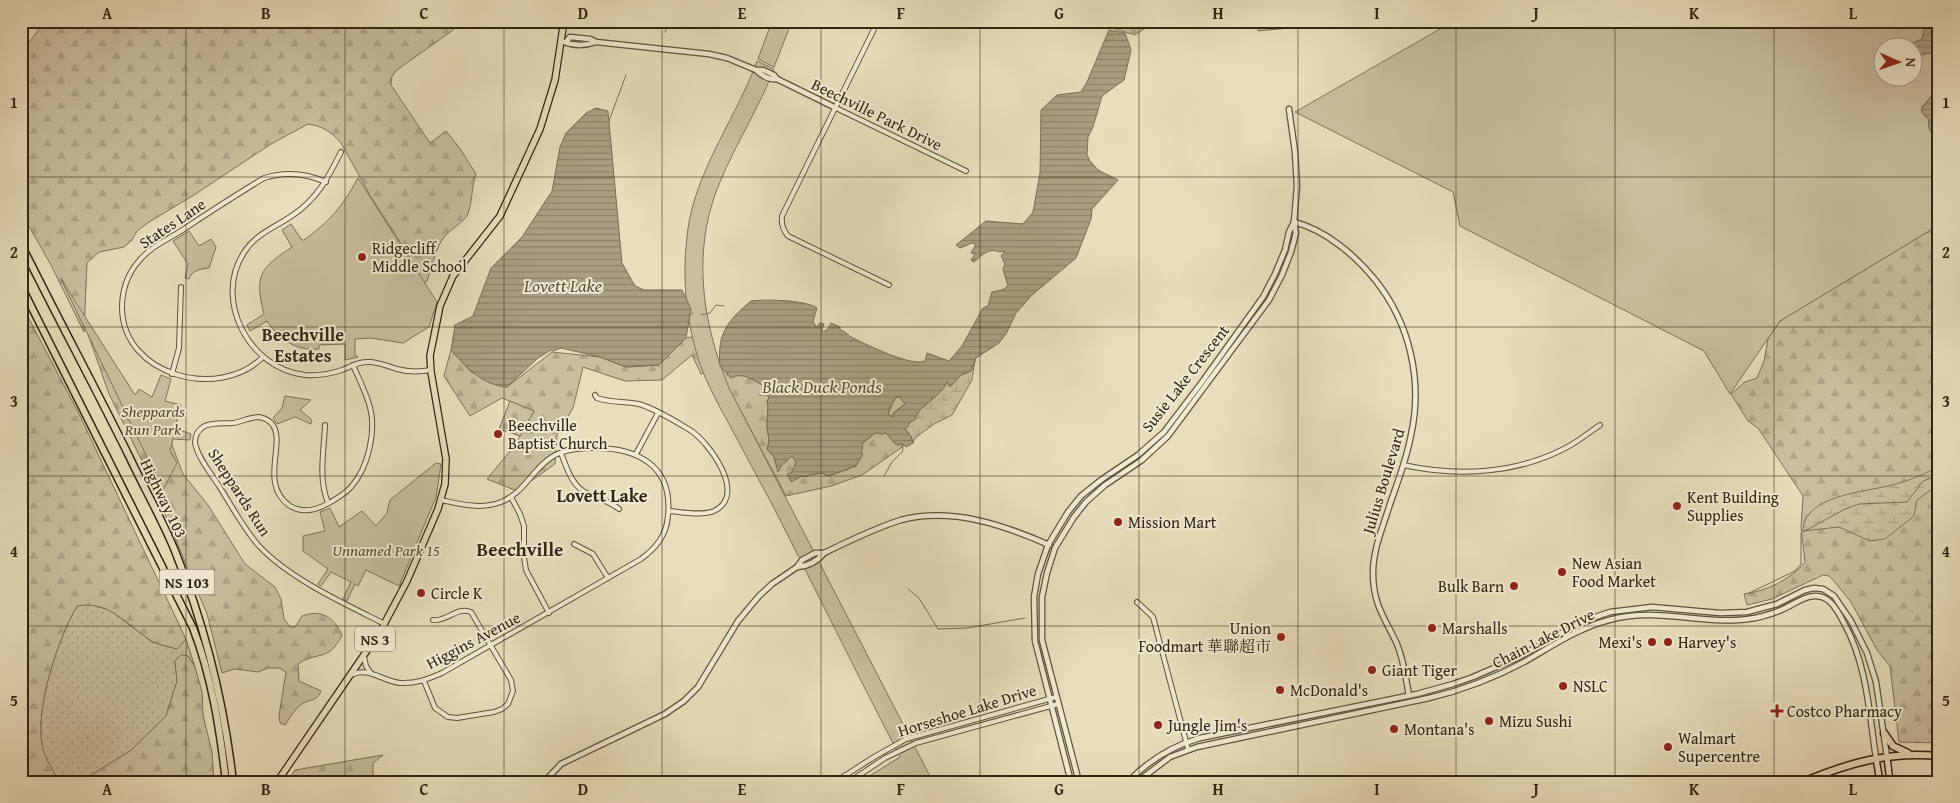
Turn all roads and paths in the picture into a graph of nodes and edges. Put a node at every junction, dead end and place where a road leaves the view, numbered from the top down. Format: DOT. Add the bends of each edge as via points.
graph roads {
  1 [pos="564,21"];
  2 [pos="878,21"];
  3 [pos="564,42"];
  4 [pos="836,108"];
  5 [pos="1288,109"];
  6 [pos="341,152"];
  7 [pos="966,171"];
  8 [pos="326,182"];
  9 [pos="1294,222"];
  10 [pos="21,244"];
  11 [pos="889,285"];
  12 [pos="21,286"];
  13 [pos="181,287"];
  14 [pos="263,357"];
  15 [pos="353,365"];
  16 [pos="431,370"];
  17 [pos="172,374"];
  18 [pos="595,395"];
  19 [pos="658,413"];
  20 [pos="325,425"];
  21 [pos="1600,425"];
  22 [pos="561,453"];
  23 [pos="636,454"];
  24 [pos="1403,465"];
  25 [pos="511,497"];
  26 [pos="441,500"];
  27 [pos="328,503"];
  28 [pos="619,509"];
  29 [pos="669,511"];
  30 [pos="574,544"];
  31 [pos="1048,545"];
  32 [pos="1055,548"];
  33 [pos="608,578"];
  34 [pos="1137,602"];
  35 [pos="549,613"];
  36 [pos="433,620"];
  37 [pos="385,624"];
  38 [pos="492,645"];
  39 [pos="364,656"];
  40 [pos="370,672"];
  41 [pos="351,675"];
  42 [pos="424,681"];
  43 [pos="1409,695"];
  44 [pos="1056,697"];
  45 [pos="1049,699"];
  46 [pos="1410,702"];
  47 [pos="1058,704"];
  48 [pos="1051,706"];
  49 [pos="1300,718"];
  50 [pos="1301,724"];
  51 [pos="1884,733"];
  52 [pos="1186,742"];
  53 [pos="1188,749"];
  54 [pos="1912,754"];
  55 [pos="1939,756"];
  56 [pos="1887,757"];
  57 [pos="1876,758"];
  58 [pos="226,782"];
  59 [pos="233,782"];
  60 [pos="277,782"];
  61 [pos="544,782"];
  62 [pos="835,782"];
  63 [pos="849,782"];
  64 [pos="1071,782"];
  65 [pos="1079,782"];
  66 [pos="1128,782"];
  67 [pos="1137,782"];
  68 [pos="1803,782"];
  69 [pos="1880,782"];
  70 [pos="1890,782"];
  1 -- 3 [label="main road, NS 3"];
  2 -- 4 [label="street"];
  3 -- 4 [label="street, Beechville Park Drive" via="588,45 596,42 727,58 774,75"];
  3 -- 16 [label="main road, NS 3" via="546,113 508,201 494,226 453,276 443,295 432,342"];
  4 -- 7 [label="street, Beechville Park Drive"];
  4 -- 11 [label="street" via="782,216 783,227 788,236"];
  5 -- 9 [label="street, Susie Lake Crescent" via="1295,152"];
  6 -- 8 [label="street"];
  8 -- 14 [label="street" via="300,210 256,238 235,270 232,292 235,315 243,332"];
  8 -- 17 [label="street, States Lane" via="295,173 264,178 149,250 137,262 123,295 126,329 144,358"];
  9 -- 24 [label="street, Julius Boulevard" via="1321,234 1352,256 1379,285 1399,319 1410,349 1416,388 1413,427"];
  9 -- 31 [label="street, Susie Lake Crescent" via="1275,274 1263,296 1164,432 1082,496"];
  9 -- 32 [label="street, Susie Lake Crescent" via="1296,233 1292,252 1269,300 1168,436 1086,502"];
  10 -- 59 [label="highway, Highway 103 / NS 103" via="175,552 209,652 226,726"];
  12 -- 58 [label="highway, Highway 103 / NS 103" via="194,628 215,704"];
  13 -- 17 [label="street" via="179,348"];
  14 -- 15 [label="street" via="283,369 306,375 331,373"];
  14 -- 17 [label="street, States Lane" via="247,370 228,377"];
  15 -- 16 [label="street" via="370,362 406,371"];
  15 -- 27 [label="street, Sheppards Run" via="369,405 370,442 357,480"];
  16 -- 26 [label="main road, NS 3" via="446,459"];
  18 -- 19 [label="street" via="606,401 637,404"];
  19 -- 23 [label="street"];
  19 -- 29 [label="street" via="701,439 728,484 726,498 716,510 705,513"];
  20 -- 27 [label="street" via="322,467"];
  21 -- 24 [label="street" via="1559,452 1514,467 1467,471"];
  22 -- 23 [label="street" via="605,448"];
  22 -- 25 [label="street" via="546,462"];
  22 -- 28 [label="street" via="576,485"];
  23 -- 29 [label="street" via="651,464 661,478 668,496"];
  24 -- 43 [label="street, Julius Boulevard" via="1376,550 1373,579 1379,608 1402,661"];
  25 -- 26 [label="street" via="494,505 482,506"];
  25 -- 35 [label="street" via="524,526 526,570"];
  26 -- 37 [label="main road, NS 3"];
  27 -- 37 [label="street, Sheppards Run" via="313,510 302,510 283,499 274,477 276,432 267,420 258,417 208,425 197,433 196,448 245,528 263,550 313,586"];
  29 -- 33 [label="street" via="666,528 653,550"];
  30 -- 33 [label="street" via="592,554"];
  31 -- 32 [label="street"];
  31 -- 45 [label="street, Susie Lake Crescent" via="1038,574 1034,614 1035,641"];
  31 -- 61 [label="street" via="993,524 954,516 932,516 902,520 824,553 818,560 797,567 772,584 748,607 698,688 684,702 561,764"];
  32 -- 44 [label="street, Susie Lake Crescent" via="1043,587 1041,624"];
  33 -- 35 [label="street, Higgins Avenue"];
  34 -- 52 [label="street" via="1153,616"];
  35 -- 38 [label="street, Higgins Avenue"];
  36 -- 38 [label="street" via="441,620 462,610 469,611"];
  37 -- 39 [label="main road, NS 3"];
  38 -- 42 [label="street, Higgins Avenue"];
  38 -- 42 [label="street" via="514,686 511,700 502,709 448,717 435,708"];
  39 -- 40 [label="street"];
  39 -- 41 [label="main road, NS 3"];
  40 -- 41 [label="street"];
  40 -- 42 [label="street, Higgins Avenue" via="398,683"];
  41 -- 60 [label="main road, NS 3"];
  43 -- 46 [label="street, Julius Boulevard"];
  43 -- 49 [label="street, Chain Lake Drive"];
  43 -- 51 [label="street, Chain Lake Drive" via="1473,678 1572,626 1605,613 1652,607 1748,612 1777,604 1807,589 1823,589 1840,603 1867,652 1876,682"];
  44 -- 45 [label="street, Horseshoe Lake Drive"];
  44 -- 47 [label="street, Susie Lake Crescent"];
  45 -- 48 [label="street, Susie Lake Crescent"];
  45 -- 62 [label="street, Horseshoe Lake Drive" via="906,739"];
  46 -- 50 [label="street, Chain Lake Drive"];
  46 -- 57 [label="street, Chain Lake Drive" via="1492,678 1575,633 1609,620 1660,614 1744,620 1774,613 1815,596 1827,600 1835,608 1859,658"];
  47 -- 48 [label="street, Horseshoe Lake Drive"];
  47 -- 65 [label="street, Susie Lake Crescent"];
  48 -- 63 [label="street, Horseshoe Lake Drive" via="916,743 885,758"];
  48 -- 64 [label="street, Susie Lake Crescent"];
  49 -- 50 [label="street"];
  49 -- 52 [label="street, Chain Lake Drive"];
  50 -- 53 [label="street, Chain Lake Drive"];
  51 -- 54 [label="highway" via="1899,751"];
  51 -- 56 [label="street"];
  52 -- 53 [label="street"];
  52 -- 66 [label="street, Chain Lake Drive" via="1153,760"];
  53 -- 67 [label="street, Chain Lake Drive" via="1163,762"];
  54 -- 55 [label="highway"];
  54 -- 56 [label="highway"];
  56 -- 57 [label="highway"];
  56 -- 70 [label="main road"];
  57 -- 68 [label="highway" via="1838,767"];
  57 -- 69 [label="main road"];
}
